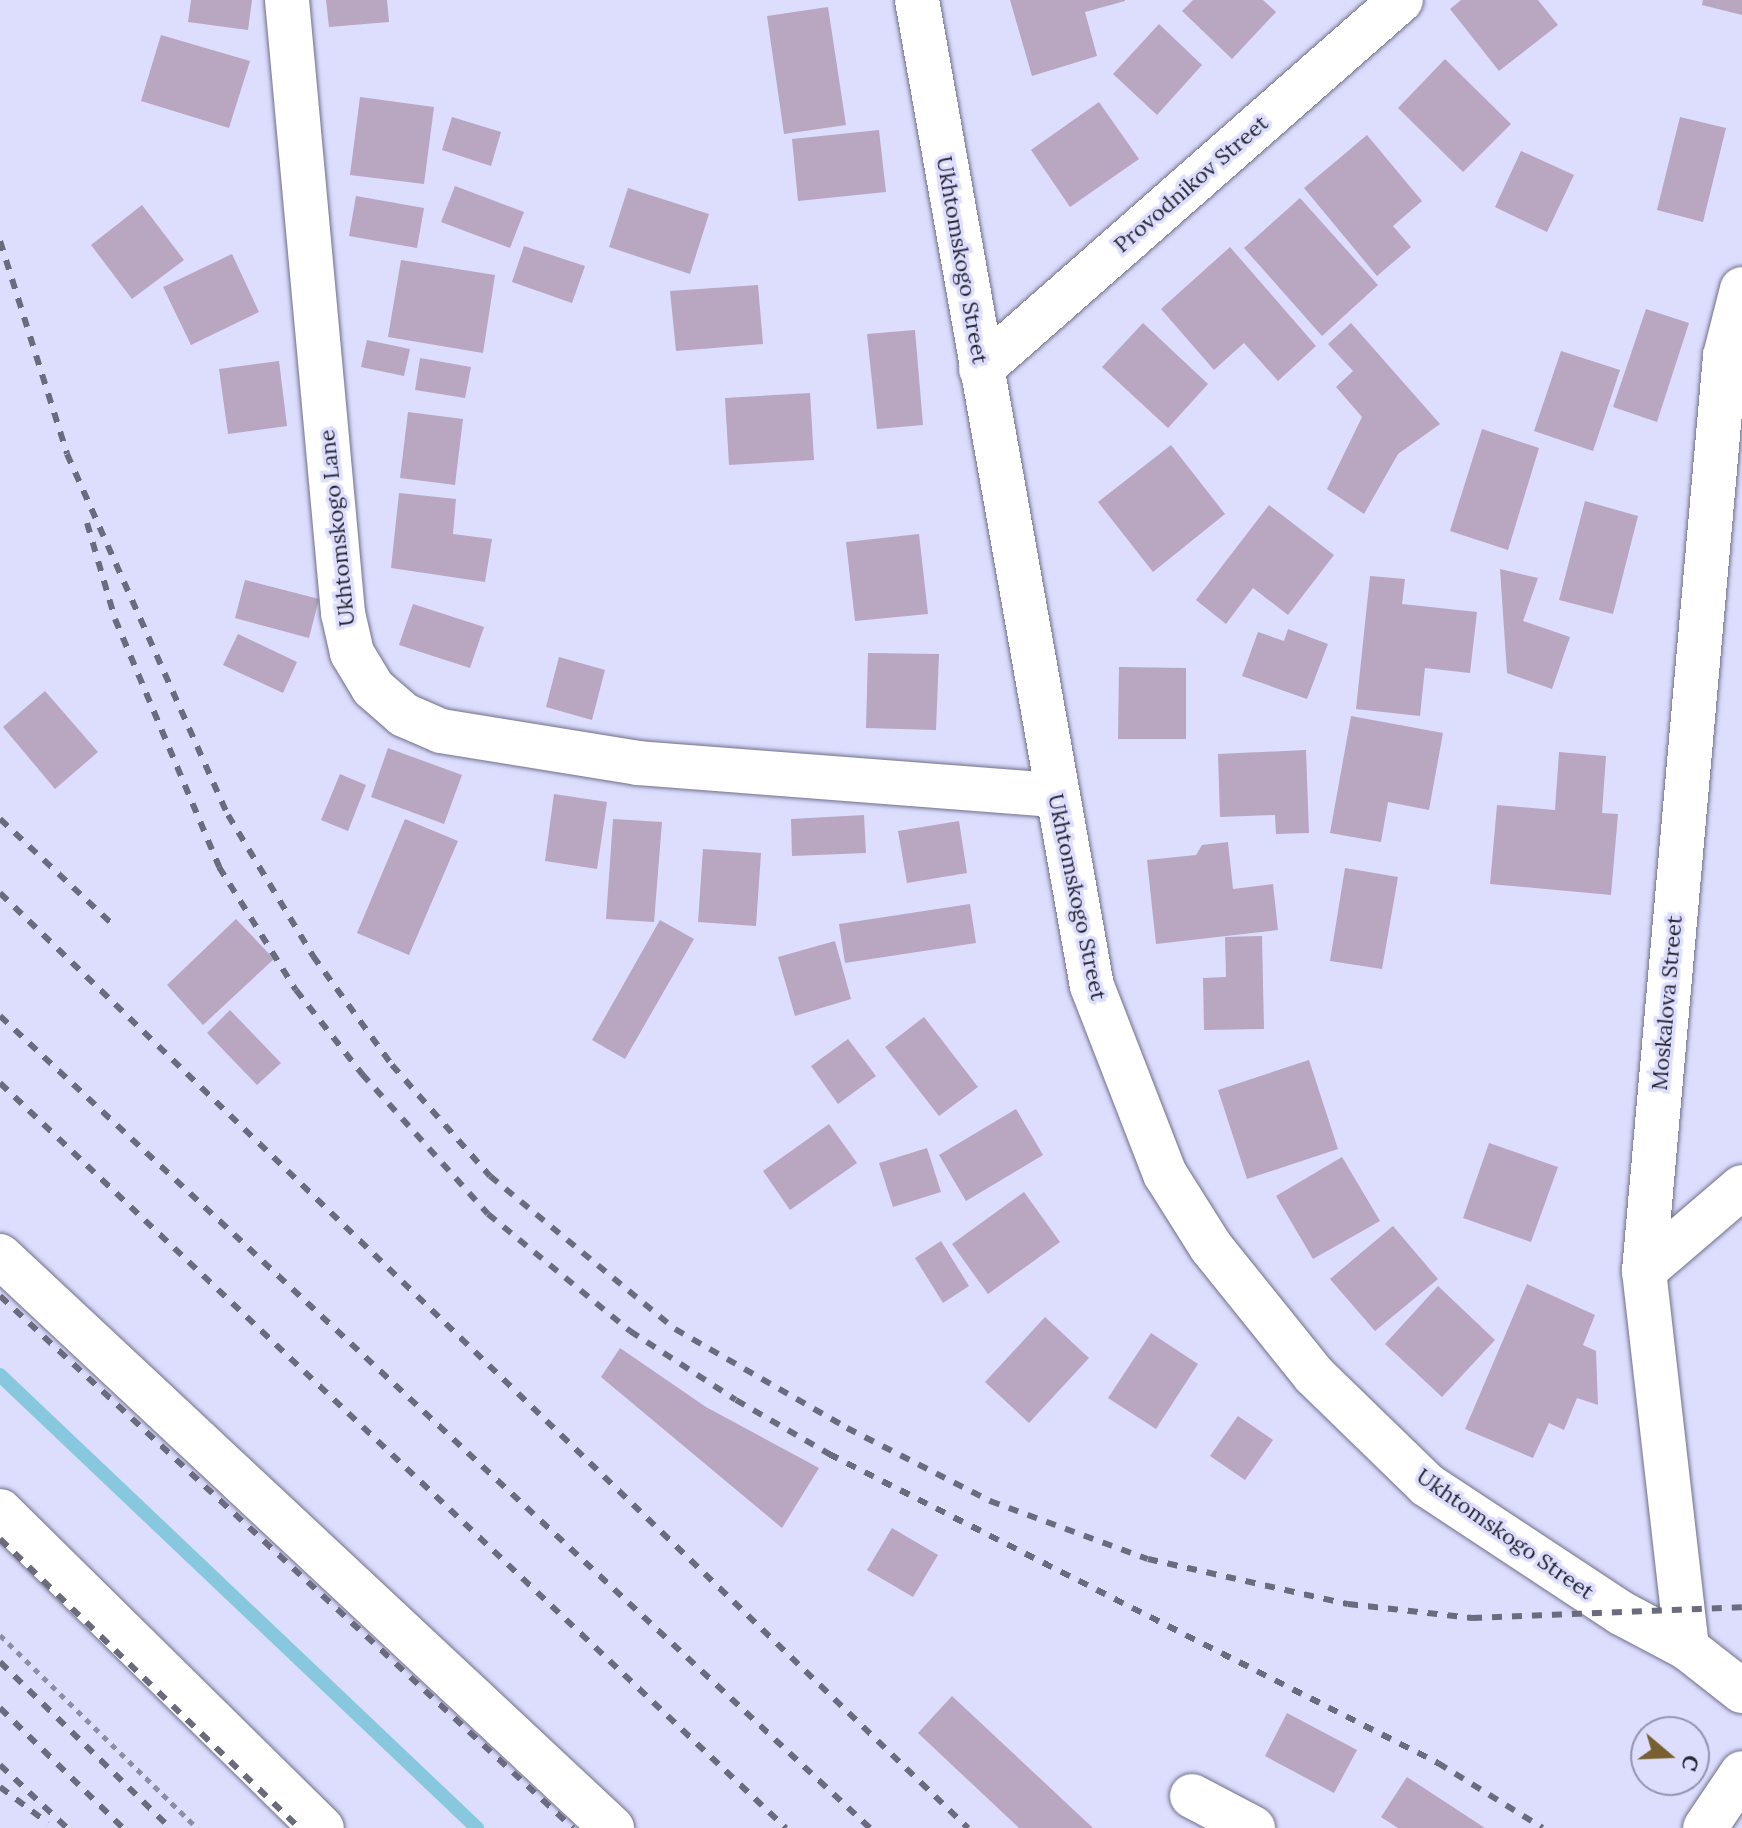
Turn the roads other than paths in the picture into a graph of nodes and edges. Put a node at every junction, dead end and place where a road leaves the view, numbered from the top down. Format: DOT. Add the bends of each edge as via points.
graph roads {
  1 [pos="287,0"];
  2 [pos="917,0"];
  3 [pos="1401,0"];
  4 [pos="1742,289"];
  5 [pos="981,369"];
  6 [pos="1055,795"];
  7 [pos="1742,1187"];
  8 [pos="0,1256"];
  9 [pos="1644,1271"];
  10 [pos="0,1511"];
  11 [pos="1687,1648"];
  12 [pos="1742,1691"];
  13 [pos="1742,1773"];
  14 [pos="1192,1796"];
  15 [pos="322,1828"];
  16 [pos="612,1828"];
  17 [pos="1253,1828"];
  18 [pos="1705,1828"];
  1 -- 6 [label="street, Ukhtomskogo Lane" via="343,613 352,653 373,688 404,715 441,731 638,763"];
  2 -- 5 [label="street, Ukhtomskogo Street"];
  3 -- 5 [label="street, Provodnikov Street"];
  4 -- 9 [label="street, Moskalova Street" via="1725,356"];
  5 -- 6 [label="street, Ukhtomskogo Street"];
  6 -- 11 [label="street, Ukhtomskogo Street" via="1092,986 1165,1174 1211,1247 1314,1375 1427,1485 1621,1613"];
  7 -- 9 [label="street"];
  8 -- 16 [label="street"];
  9 -- 11 [label="street, Moskalova Street"];
  10 -- 15 [label="street"];
  11 -- 12 [label="street"];
  13 -- 18 [label="street"];
  14 -- 17 [label="street"];
}
